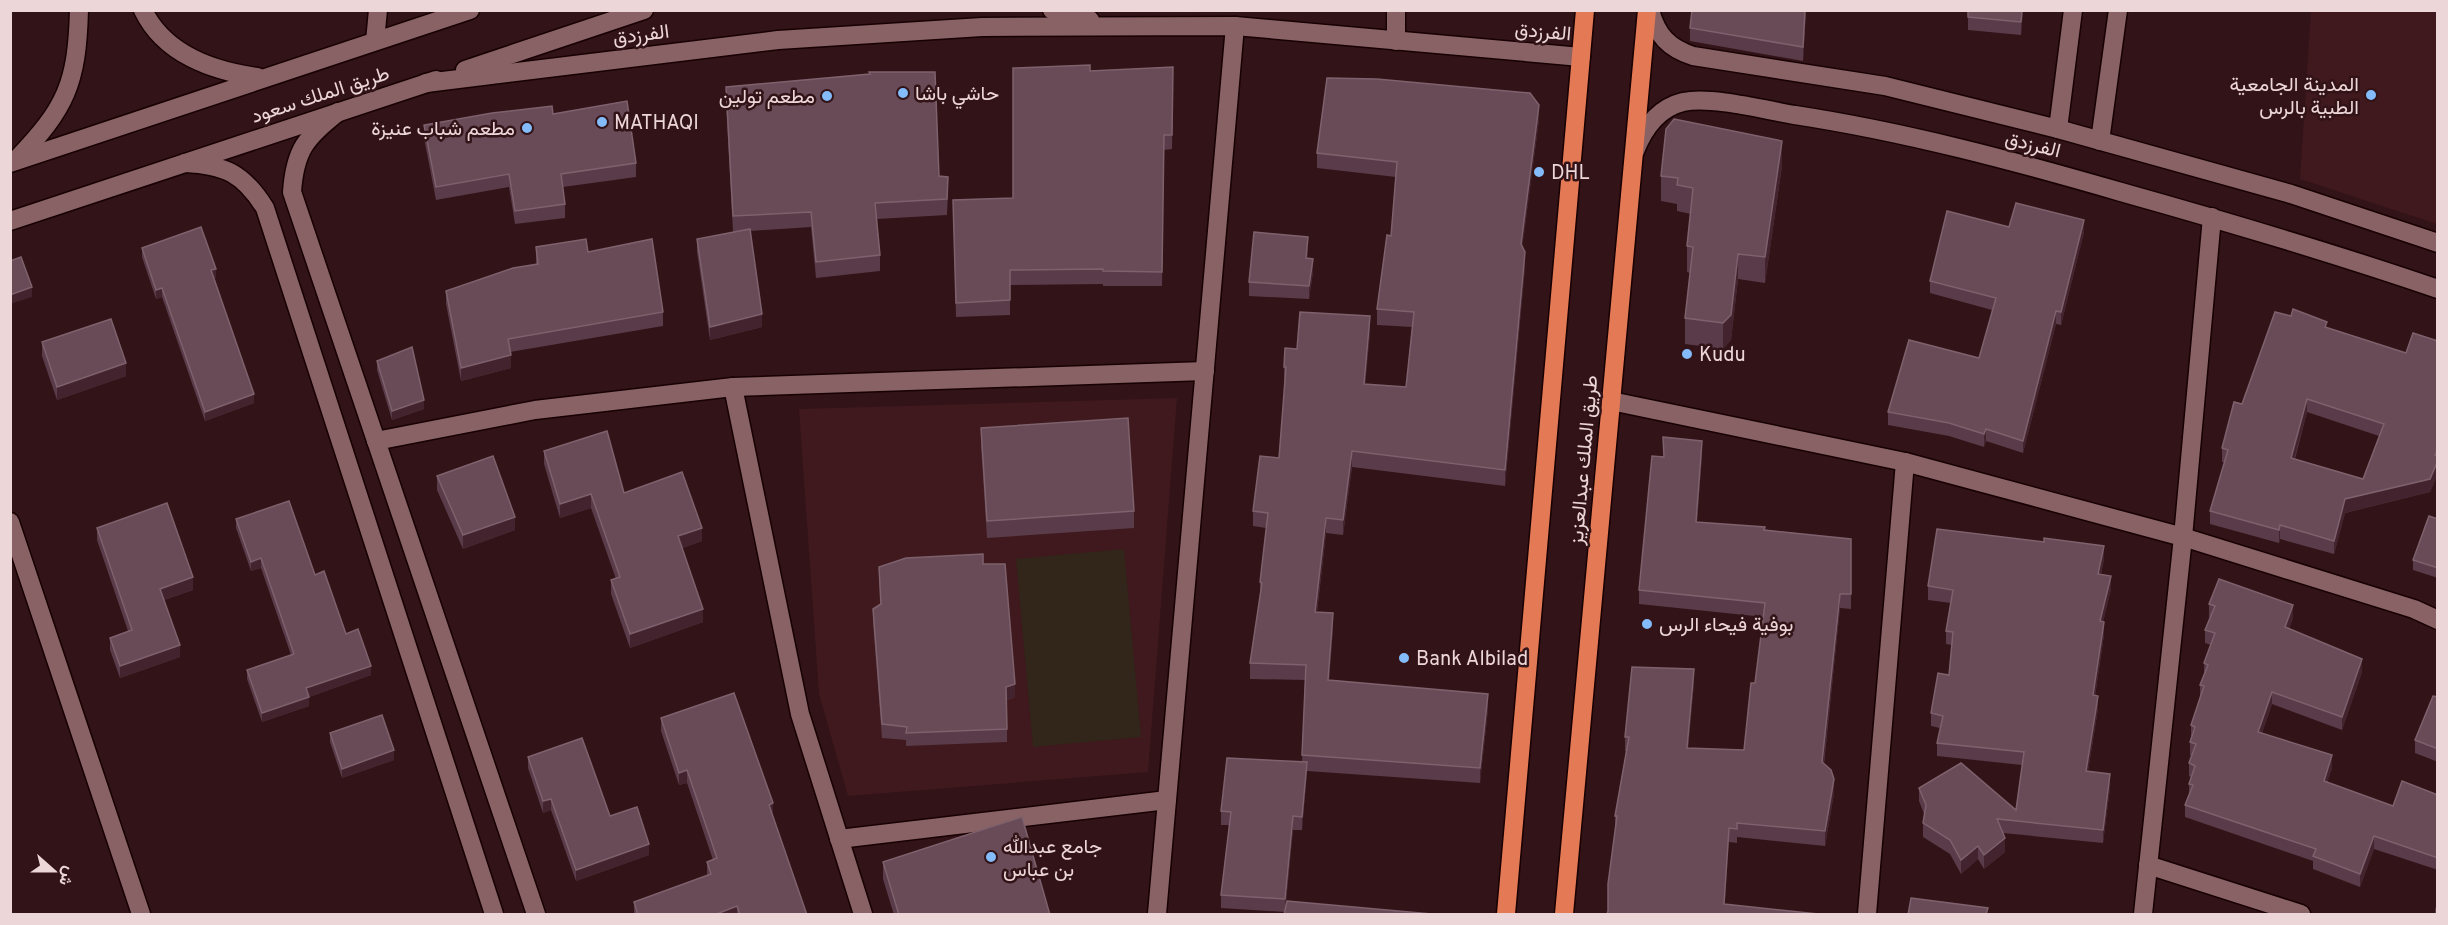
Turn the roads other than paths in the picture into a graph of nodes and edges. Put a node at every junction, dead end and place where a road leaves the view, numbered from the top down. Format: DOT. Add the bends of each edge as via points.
graph roads {
  1 [pos="79,10"];
  2 [pos="143,10"];
  3 [pos="378,10"];
  4 [pos="470,10"];
  5 [pos="644,10"];
  6 [pos="1052,10"];
  7 [pos="1396,10"];
  8 [pos="1585,10"];
  9 [pos="1648,10"];
  10 [pos="2073,10"];
  11 [pos="2118,10"];
  12 [pos="1118,26"];
  13 [pos="1235,26"];
  14 [pos="375,41"];
  15 [pos="1396,41"];
  16 [pos="1581,57"];
  17 [pos="262,78"];
  18 [pos="426,83"];
  19 [pos="338,112"];
  20 [pos="2058,129"];
  21 [pos="2100,141"];
  22 [pos="1634,156"];
  23 [pos="12,163"];
  24 [pos="185,163"];
  25 [pos="2212,217"];
  26 [pos="10,221"];
  27 [pos="2438,243"];
  28 [pos="2438,289"];
  29 [pos="1205,371"];
  30 [pos="733,387"];
  31 [pos="1611,401"];
  32 [pos="376,441"];
  33 [pos="1905,462"];
  34 [pos="10,522"];
  35 [pos="2183,537"];
  36 [pos="2438,620"];
  37 [pos="1167,800"];
  38 [pos="839,839"];
  39 [pos="2148,866"];
  40 [pos="141,915"];
  41 [pos="494,915"];
  42 [pos="536,915"];
  43 [pos="863,915"];
  44 [pos="1157,915"];
  45 [pos="1506,915"];
  46 [pos="1564,915"];
  47 [pos="1867,915"];
  48 [pos="2143,915"];
  49 [pos="2301,915"];
  1 -- 23 [label="street" via="78,48 68,91 46,128"];
  2 -- 17 [label="street" via="160,35 186,55 230,73"];
  3 -- 14 [label="street"];
  4 -- 14 [label="street, طريق الملك سعود"];
  5 -- 18 [label="street, طريق الملك سعود"];
  6 -- 12 [label="street"];
  7 -- 15 [label="street"];
  8 -- 16 [label="highway, طريق الملك عبدالعزيز"];
  9 -- 20 [label="street, الفرزدق" via="1666,43 1694,56 1884,86"];
  9 -- 22 [label="highway, طريق الملك عبدالعزيز"];
  10 -- 20 [label="street"];
  11 -- 21 [label="street"];
  12 -- 13 [label="street, الفرزدق"];
  12 -- 18 [label="street, الفرزدق" via="982,27 778,39"];
  13 -- 15 [label="street, الفرزدق"];
  13 -- 29 [label="street"];
  14 -- 17 [label="street, طريق الملك سعود"];
  15 -- 16 [label="street, الفرزدق"];
  16 -- 45 [label="highway, طريق الملك عبدالعزيز"];
  17 -- 23 [label="street, طريق الملك سعود"];
  18 -- 19 [label="street, طريق الملك سعود"];
  19 -- 24 [label="street, طريق الملك سعود"];
  19 -- 32 [label="street" via="308,137 293,172 292,192"];
  20 -- 21 [label="street, الفرزدق"];
  21 -- 27 [label="street, الفرزدق" via="2291,194"];
  22 -- 25 [label="street, الفرزدق" via="1647,126 1656,116 1668,107 1700,100 1869,126"];
  22 -- 31 [label="highway, طريق الملك عبدالعزيز"];
  24 -- 26 [label="street, طريق الملك سعود"];
  24 -- 41 [label="street" via="226,169 242,180 265,208"];
  25 -- 28 [label="street, الفرزدق"];
  25 -- 35 [label="street"];
  29 -- 30 [label="street"];
  29 -- 37 [label="street"];
  30 -- 32 [label="street" via="535,410"];
  30 -- 38 [label="street" via="800,714"];
  31 -- 33 [label="street"];
  31 -- 46 [label="highway, طريق الملك عبدالعزيز"];
  32 -- 42 [label="street"];
  33 -- 35 [label="street"];
  33 -- 47 [label="street"];
  34 -- 40 [label="street"];
  35 -- 36 [label="street" via="2414,609"];
  35 -- 39 [label="street"];
  37 -- 38 [label="street"];
  37 -- 44 [label="street"];
  38 -- 43 [label="street"];
  39 -- 48 [label="street"];
  39 -- 49 [label="street"];
}
